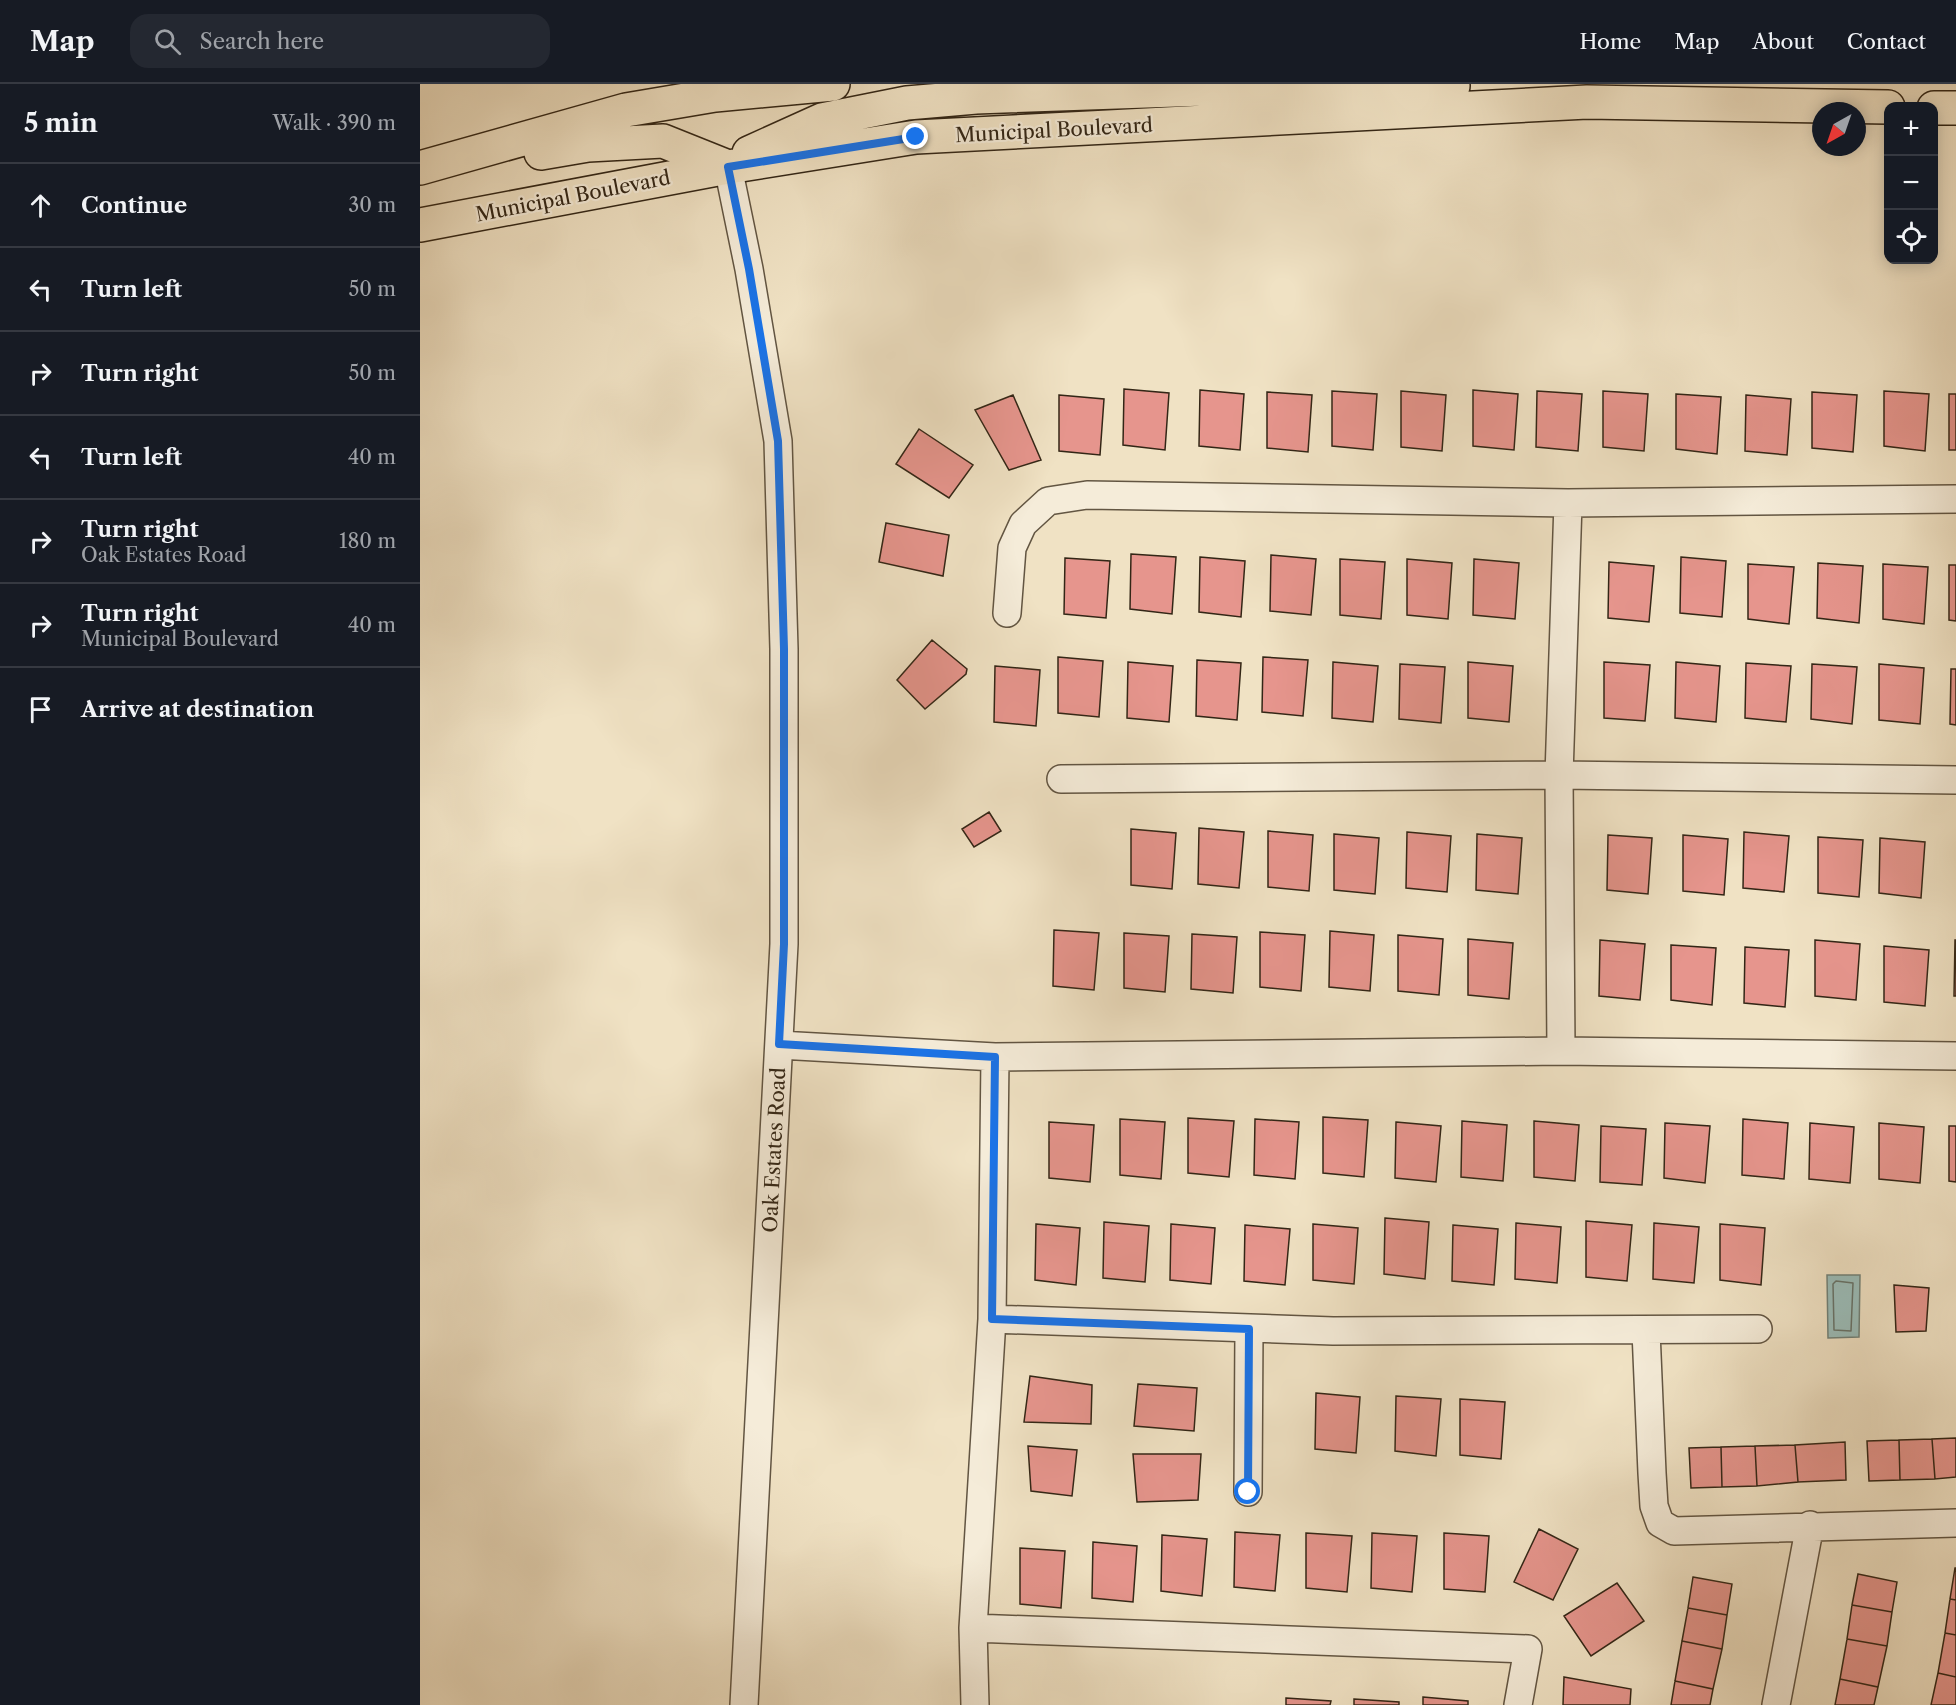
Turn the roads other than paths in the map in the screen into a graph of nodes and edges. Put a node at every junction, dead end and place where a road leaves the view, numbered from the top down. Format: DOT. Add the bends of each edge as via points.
graph roads {
  1 [pos="833,84"];
  2 [pos="1439,85"];
  3 [pos="1587,102"];
  4 [pos="1884,107"];
  5 [pos="1938,108"];
  6 [pos="1956,108"];
  7 [pos="728,167"];
  8 [pos="420,170"];
  9 [pos="420,225"];
  10 [pos="1956,500"];
  11 [pos="1568,502"];
  12 [pos="1007,612"];
  13 [pos="1559,775"];
  14 [pos="1061,778"];
  15 [pos="1956,780"];
  16 [pos="779,1044"];
  17 [pos="1561,1051"];
  18 [pos="1956,1056"];
  19 [pos="995,1057"];
  20 [pos="992,1319"];
  21 [pos="1249,1329"];
  22 [pos="1758,1329"];
  23 [pos="1646,1331"];
  24 [pos="1248,1492"];
  25 [pos="1956,1523"];
  26 [pos="1810,1526"];
  27 [pos="973,1628"];
  28 [pos="744,1705"];
  29 [pos="975,1705"];
  30 [pos="1518,1705"];
  31 [pos="1776,1705"];
  1 -- 8 [label="main road" via="715,95 626,110"];
  2 -- 3 [label="main road, Municipal Boulevard"];
  2 -- 7 [label="main road, Municipal Boulevard" via="1367,92 1233,88 907,103 822,120 760,146"];
  3 -- 4 [label="main road, Municipal Boulevard"];
  3 -- 7 [label="main road, Municipal Boulevard" via="916,137"];
  5 -- 6 [label="main road"];
  7 -- 8 [label="main road" via="663,141 640,141"];
  7 -- 9 [label="main road, Municipal Boulevard"];
  7 -- 16 [label="street, Oak Estates Road" via="778,441 784,649 784,944"];
  10 -- 11 [label="street"];
  11 -- 12 [label="street" via="1087,495 1048,501 1023,524 1012,548"];
  11 -- 13 [label="street"];
  13 -- 14 [label="street"];
  13 -- 15 [label="street"];
  13 -- 17 [label="street"];
  16 -- 19 [label="street"];
  16 -- 28 [label="street, Oak Estates Road"];
  17 -- 18 [label="street"];
  17 -- 19 [label="street"];
  19 -- 20 [label="street"];
  20 -- 21 [label="street"];
  20 -- 27 [label="street"];
  21 -- 23 [label="street"];
  21 -- 24 [label="street"];
  22 -- 23 [label="street"];
  23 -- 26 [label="street" via="1654,1506 1660,1523 1674,1531"];
  25 -- 26 [label="street"];
  26 -- 31 [label="street"];
  27 -- 29 [label="street"];
  27 -- 30 [label="street" via="1528,1649"];
}
